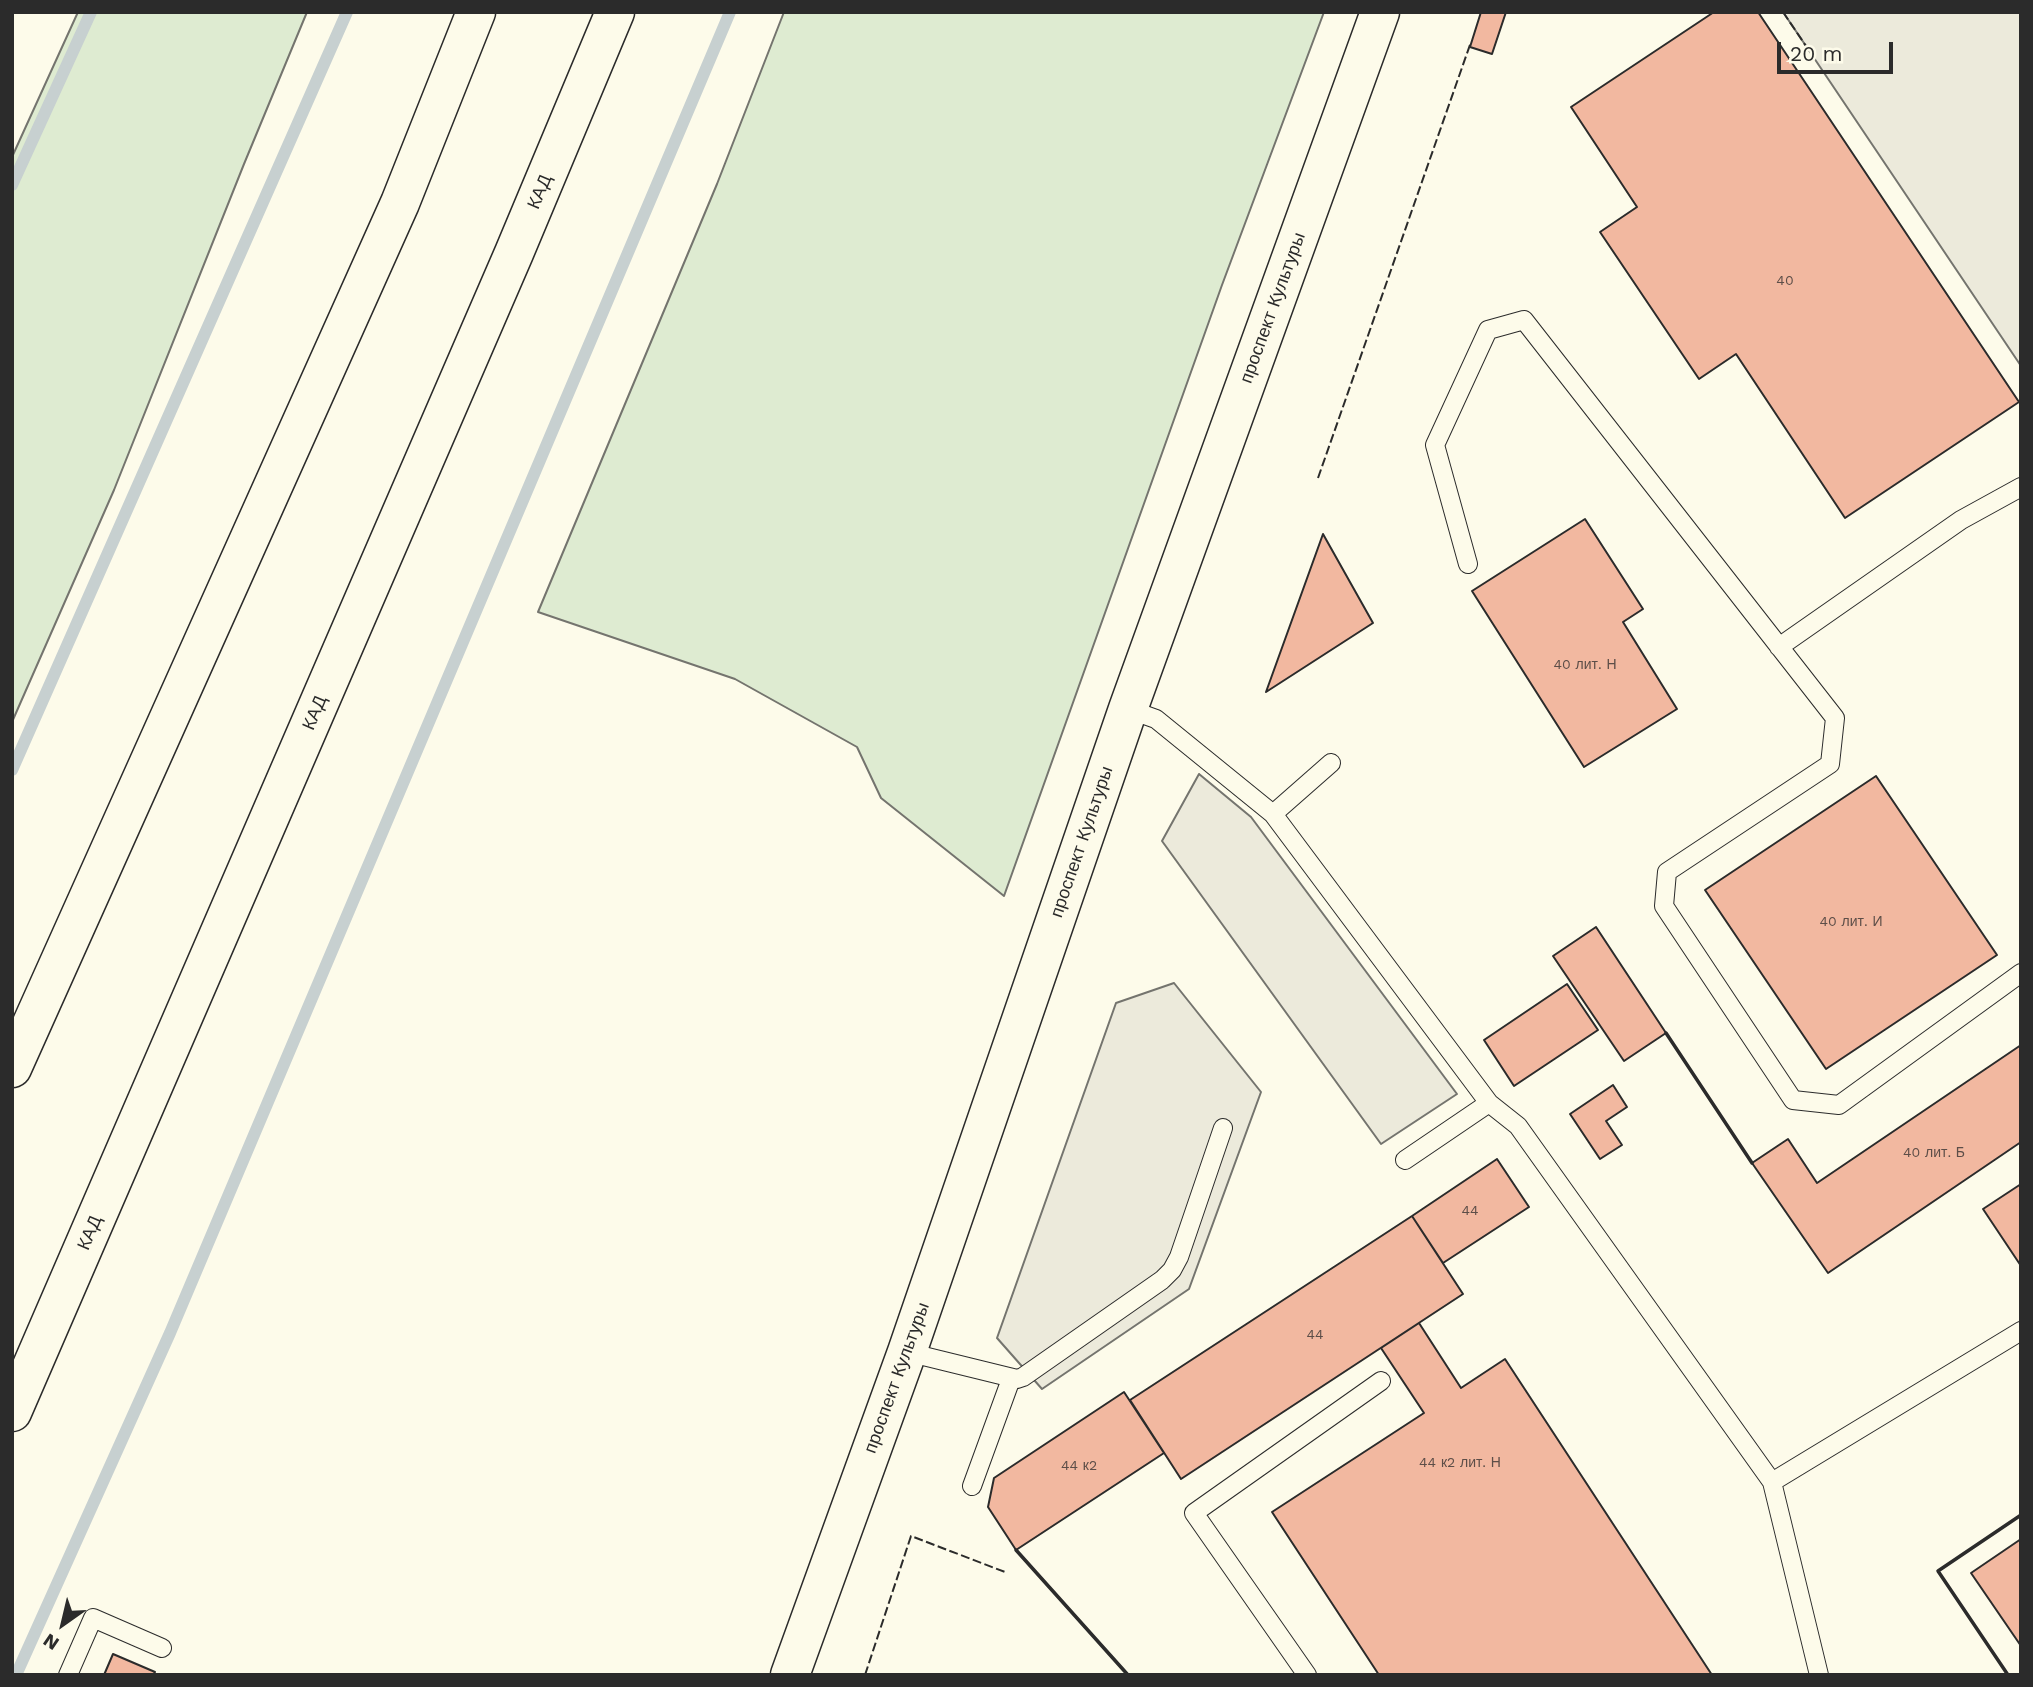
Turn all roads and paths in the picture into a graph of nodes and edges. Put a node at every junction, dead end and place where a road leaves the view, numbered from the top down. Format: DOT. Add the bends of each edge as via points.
graph roads {
  1 [pos="476,12"];
  2 [pos="615,12"];
  3 [pos="1380,12"];
  4 [pos="2021,487"];
  5 [pos="1468,564"];
  6 [pos="1779,647"];
  7 [pos="1128,709"];
  8 [pos="1331,763"];
  9 [pos="1273,814"];
  10 [pos="2021,973"];
  11 [pos="12,1068"];
  12 [pos="1489,1102"];
  13 [pos="1223,1128"];
  14 [pos="1405,1160"];
  15 [pos="2021,1331"];
  16 [pos="907,1352"];
  17 [pos="1011,1379"];
  18 [pos="1381,1381"];
  19 [pos="12,1412"];
  20 [pos="1772,1482"];
  21 [pos="972,1486"];
  22 [pos="162,1648"];
  23 [pos="68,1675"];
  24 [pos="790,1675"];
  25 [pos="1307,1675"];
  26 [pos="1819,1675"];
  1 -- 11 [label="main road" via="400,203"];
  2 -- 19 [label="main road, КАД"];
  3 -- 7 [label="main road, проспект Культуры"];
  4 -- 6 [label="lane" via="1961,520"];
  5 -- 6 [label="lane" via="1435,446 1488,330 1524,320"];
  6 -- 10 [label="lane" via="1835,718 1830,764 1667,872 1664,906 1793,1100 1839,1105"];
  7 -- 9 [label="lane" via="1156,719"];
  7 -- 16 [label="main road, проспект Культуры"];
  8 -- 9 [label="lane"];
  9 -- 12 [label="lane"];
  12 -- 14 [label="lane"];
  12 -- 20 [label="lane" via="1518,1126"];
  13 -- 17 [label="lane" via="1172,1270 1023,1377"];
  15 -- 20 [label="lane"];
  16 -- 17 [label="lane"];
  16 -- 24 [label="main road, проспект Культуры"];
  17 -- 21 [label="lane"];
  18 -- 25 [label="lane" via="1194,1513"];
  20 -- 26 [label="lane"];
  22 -- 23 [label="lane" via="93,1618"];
}
